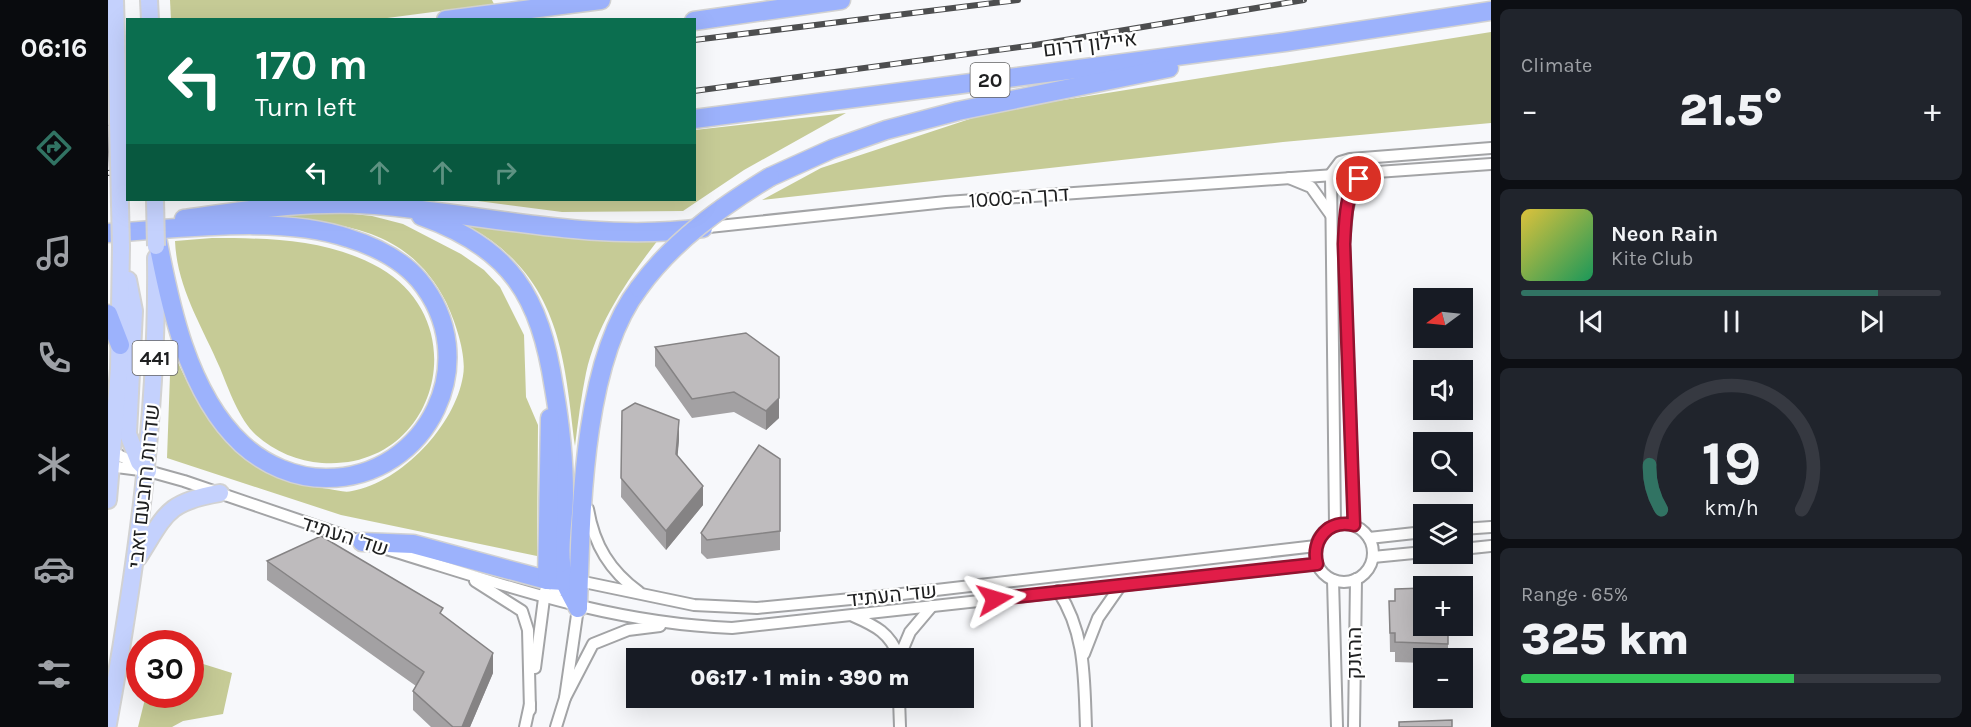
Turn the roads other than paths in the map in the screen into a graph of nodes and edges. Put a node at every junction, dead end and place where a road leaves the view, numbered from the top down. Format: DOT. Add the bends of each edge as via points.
graph roads {
  1 [pos="115,0"];
  2 [pos="149,0"];
  3 [pos="601,0"];
  4 [pos="841,0"];
  5 [pos="1491,11"];
  6 [pos="150,18"];
  7 [pos="462,18"];
  8 [pos="696,21"];
  9 [pos="1285,42"];
  10 [pos="126,76"];
  11 [pos="108,80"];
  12 [pos="126,99"];
  13 [pos="108,102"];
  14 [pos="696,119"];
  15 [pos="1491,148"];
  16 [pos="1491,164"];
  17 [pos="1370,172"];
  18 [pos="1331,174"];
  19 [pos="1286,177"];
  20 [pos="126,191"];
  21 [pos="108,193"];
  22 [pos="155,201"];
  23 [pos="393,207"];
  24 [pos="1331,215"];
  25 [pos="709,227"];
  26 [pos="108,231"];
  27 [pos="157,241"];
  28 [pos="121,247"];
  29 [pos="108,314"];
  30 [pos="120,345"];
  31 [pos="119,369"];
  32 [pos="108,389"];
  33 [pos="110,458"];
  34 [pos="148,471"];
  35 [pos="584,487"];
  36 [pos="220,494"];
  37 [pos="108,500"];
  38 [pos="1335,525"];
  39 [pos="1354,525"];
  40 [pos="1491,527"];
  41 [pos="1473,528"];
  42 [pos="1413,533"];
  43 [pos="1369,538"];
  44 [pos="362,542"];
  45 [pos="1316,546"];
  46 [pos="1491,546"];
  47 [pos="1473,548"];
  48 [pos="1413,553"];
  49 [pos="1373,557"];
  50 [pos="136,561"];
  51 [pos="1317,564"];
  52 [pos="461,572"];
  53 [pos="1356,579"];
  54 [pos="1334,580"];
  55 [pos="564,583"];
  56 [pos="1121,585"];
  57 [pos="1058,591"];
  58 [pos="644,596"];
  59 [pos="932,606"];
  60 [pos="578,608"];
  61 [pos="853,616"];
  62 [pos="675,624"];
  63 [pos="895,648"];
  64 [pos="903,648"];
  65 [pos="1083,654"];
  66 [pos="565,698"];
  67 [pos="899,708"];
  68 [pos="530,710"];
  69 [pos="108,724"];
  70 [pos="525,727"];
  71 [pos="556,727"];
  72 [pos="900,727"];
  73 [pos="1086,727"];
  74 [pos="1337,727"];
  75 [pos="1354,727"];
  1 -- 28 [label="main road, 441, bridge"];
  2 -- 6 [label="main road"];
  3 -- 7 [label="highway"];
  4 -- 8 [label="highway"];
  5 -- 9 [label="highway, איילון דרום / 20"];
  9 -- 14 [label="highway, איילון דרום / 20"];
  9 -- 35 [label="highway, bridge" via="958,111 886,130 770,177 725,205 670,252 619,318 604,358"];
  10 -- 11 [label="highway"];
  12 -- 13 [label="highway"];
  15 -- 18 [label="street, דרך ה-1000" via="1350,159 1340,162"];
  16 -- 17 [label="street, דרך ה-1000"];
  17 -- 18 [label="street, דרך ה-1000"];
  17 -- 39 [label="street" via="1354,183 1344,244"];
  18 -- 19 [label="street, דרך ה-1000"];
  18 -- 24 [label="street"];
  19 -- 24 [label="street" via="1311,188"];
  19 -- 25 [label="street, דרך ה-1000" via="946,202"];
  20 -- 21 [label="highway"];
  22 -- 27 [label="main road, 441, bridge"];
  23 -- 25 [label="highway" via="618,232 674,232"];
  23 -- 26 [label="highway" via="299,204"];
  23 -- 55 [label="highway" via="469,237 507,270 528,297 541,323 550,365"];
  24 -- 38 [label="street"];
  26 -- 27 [label="highway" via="294,227 348,237 388,255 419,280 431,296 448,349 445,384 434,414 416,441 390,461 344,477 297,475 257,455 230,430 194,370 175,320"];
  27 -- 34 [label="main road, שדרות רחבעם זאבי / 441"];
  28 -- 30 [label="main road, שדרות רחבעם זאבי / 441"];
  28 -- 34 [label="main road, 441" via="134,311 128,434 139,462"];
  29 -- 30 [label="highway"];
  30 -- 31 [label="main road, שדרות רחבעם זאבי / 441"];
  31 -- 32 [label="main road"];
  31 -- 33 [label="main road, שדרות רחבעם זאבי / 441"];
  33 -- 34 [label="street, שד' העתיד"];
  33 -- 37 [label="main road, שדרות רחבעם זאבי / 441"];
  34 -- 36 [label="street, שד' העתיד"];
  34 -- 50 [label="main road, שדרות רחבעם זאבי / 441"];
  35 -- 55 [label="highway"];
  35 -- 58 [label="street" via="591,528 607,562 619,578"];
  36 -- 44 [label="street, שד' העתיד"];
  36 -- 50 [label="main road" via="178,504 162,520"];
  38 -- 39 [label="street"];
  38 -- 45 [label="street" via="1323,533"];
  39 -- 43 [label="street"];
  40 -- 41 [label="street"];
  42 -- 43 [label="street"];
  43 -- 49 [label="street"];
  44 -- 52 [label="street, שד' העתיד"];
  44 -- 55 [label="highway" via="413,544"];
  45 -- 51 [label="street"];
  45 -- 58 [label="street, שד' העתיד" via="758,608 694,605"];
  46 -- 47 [label="street"];
  48 -- 49 [label="street"];
  49 -- 53 [label="street" via="1367,571"];
  50 -- 69 [label="main road, שדרות רחבעם זאבי / 441"];
  51 -- 54 [label="street"];
  51 -- 56 [label="street, שד' העתיד"];
  52 -- 55 [label="street, שד' העתיד"];
  52 -- 68 [label="street" via="522,611 528,630"];
  53 -- 54 [label="street"];
  53 -- 75 [label="street, ההזנק"];
  54 -- 74 [label="street, ההזנק"];
  55 -- 58 [label="street, שד' העתיד"];
  55 -- 60 [label="highway"];
  55 -- 60 [label="street, שד' העתיד"];
  55 -- 68 [label="street"];
  56 -- 57 [label="street, שד' העתיד"];
  56 -- 65 [label="street" via="1098,618"];
  57 -- 59 [label="street, שד' העתיד"];
  57 -- 65 [label="street" via="1070,609"];
  59 -- 61 [label="street, שד' העתיד"];
  59 -- 64 [label="street" via="910,632"];
  60 -- 62 [label="street, שד' העתיד"];
  60 -- 66 [label="street"];
  61 -- 62 [label="street, שד' העתיד" via="732,628"];
  61 -- 63 [label="street" via="880,628"];
  62 -- 66 [label="street" via="628,630 593,644"];
  65 -- 73 [label="street"];
  66 -- 71 [label="street"];
  67 -- 72 [label="street"];
  68 -- 70 [label="street"];
}
